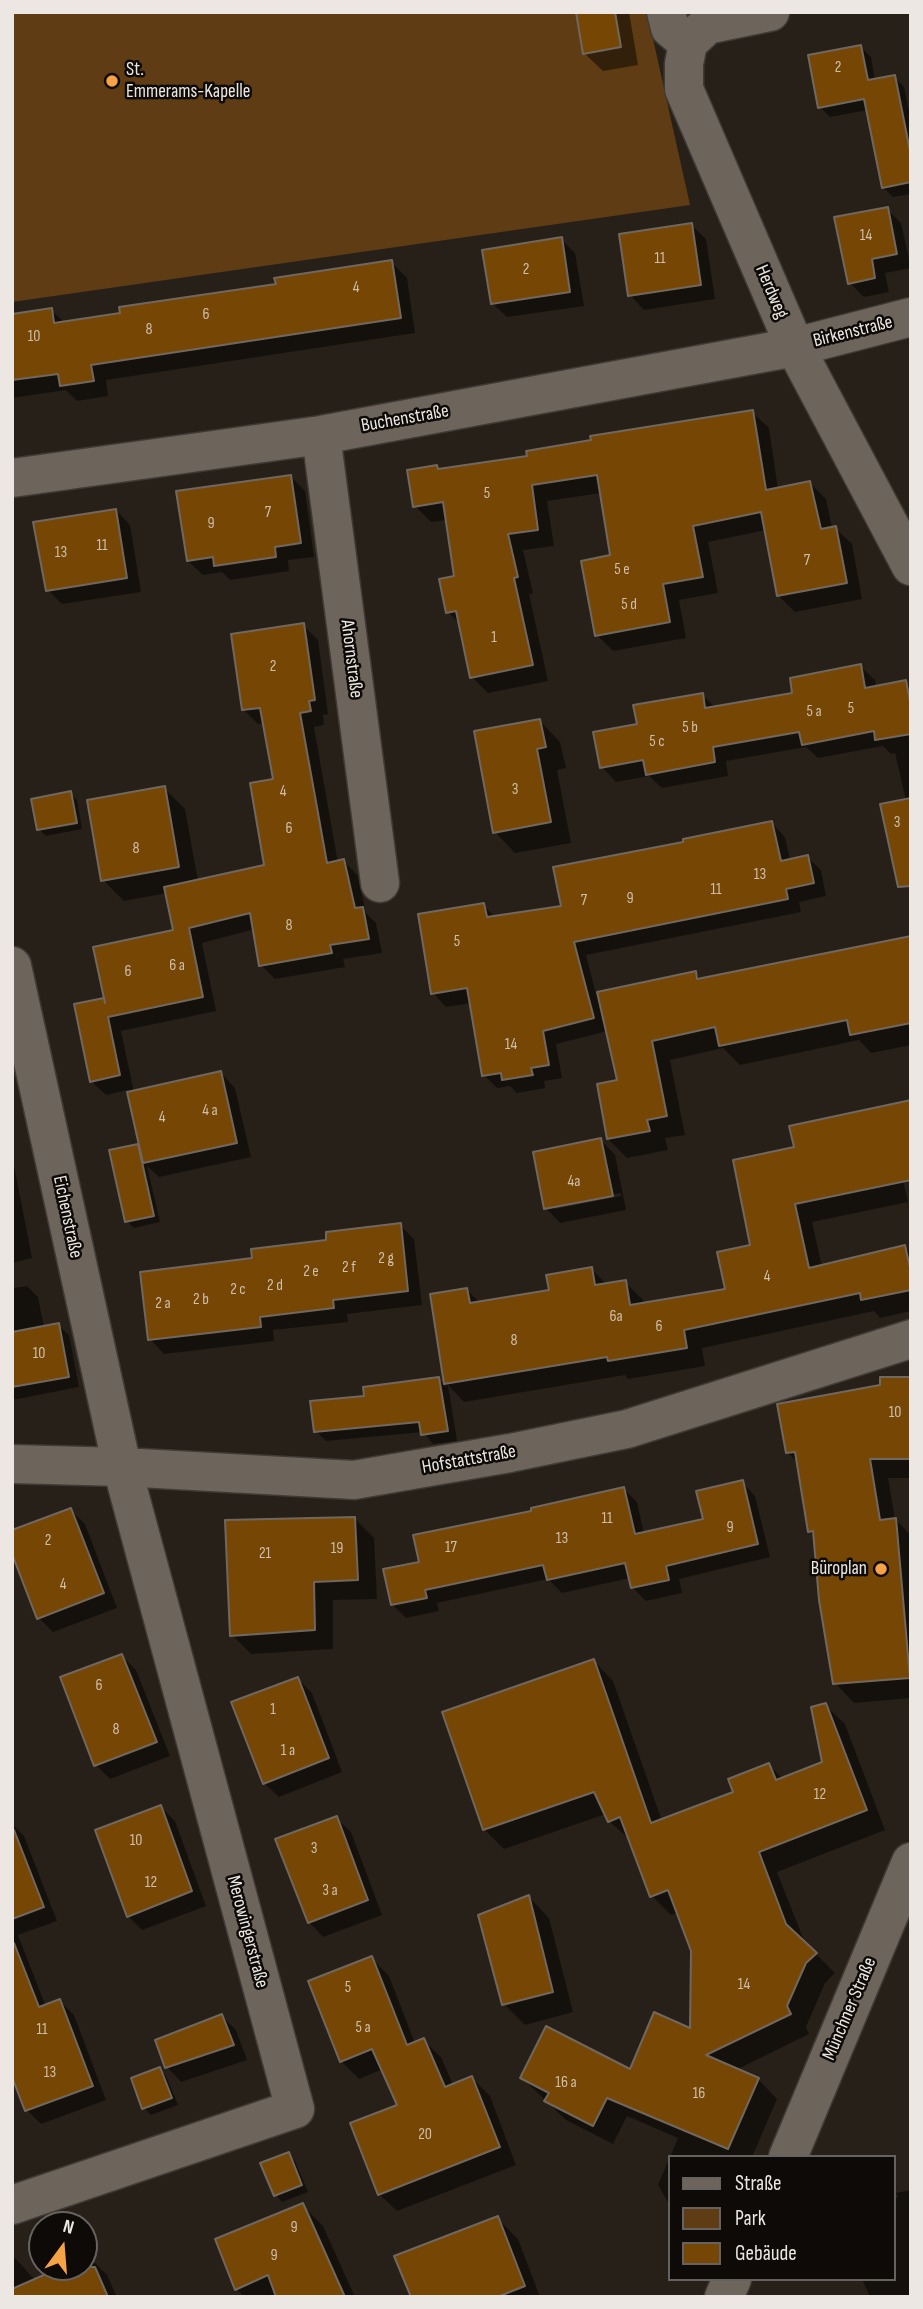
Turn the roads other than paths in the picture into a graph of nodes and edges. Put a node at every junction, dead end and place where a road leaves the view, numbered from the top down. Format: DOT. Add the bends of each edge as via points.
graph roads {
  1 [pos="666,12"];
  2 [pos="770,12"];
  3 [pos="688,43"];
  4 [pos="911,317"];
  5 [pos="795,347"];
  6 [pos="321,435"];
  7 [pos="12,478"];
  8 [pos="911,566"];
  9 [pos="380,883"];
  10 [pos="12,966"];
  11 [pos="911,1339"];
  12 [pos="12,1464"];
  13 [pos="122,1467"];
  14 [pos="911,1861"];
  15 [pos="790,2155"];
  16 [pos="12,2205"];
  17 [pos="731,2281"];
  18 [pos="724,2297"];
  1 -- 3 [label="street" via="670,28"];
  2 -- 3 [label="street" via="707,25"];
  3 -- 5 [label="street, Herdweg" via="684,89"];
  4 -- 5 [label="street, Birkenstraße"];
  5 -- 6 [label="street, Buchenstraße"];
  5 -- 8 [label="street, Herdweg"];
  6 -- 7 [label="street, Buchenstraße"];
  6 -- 9 [label="street, Ahornstraße"];
  10 -- 13 [label="street, Eichenstraße"];
  11 -- 13 [label="street, Hofstattstraße" via="627,1429 354,1480"];
  12 -- 13 [label="street, Hofstattstraße"];
  13 -- 16 [label="street, Merowingerstraße" via="296,2109"];
  14 -- 15 [label="street, Münchner Straße"];
  17 -- 18 [label="street"];
}
